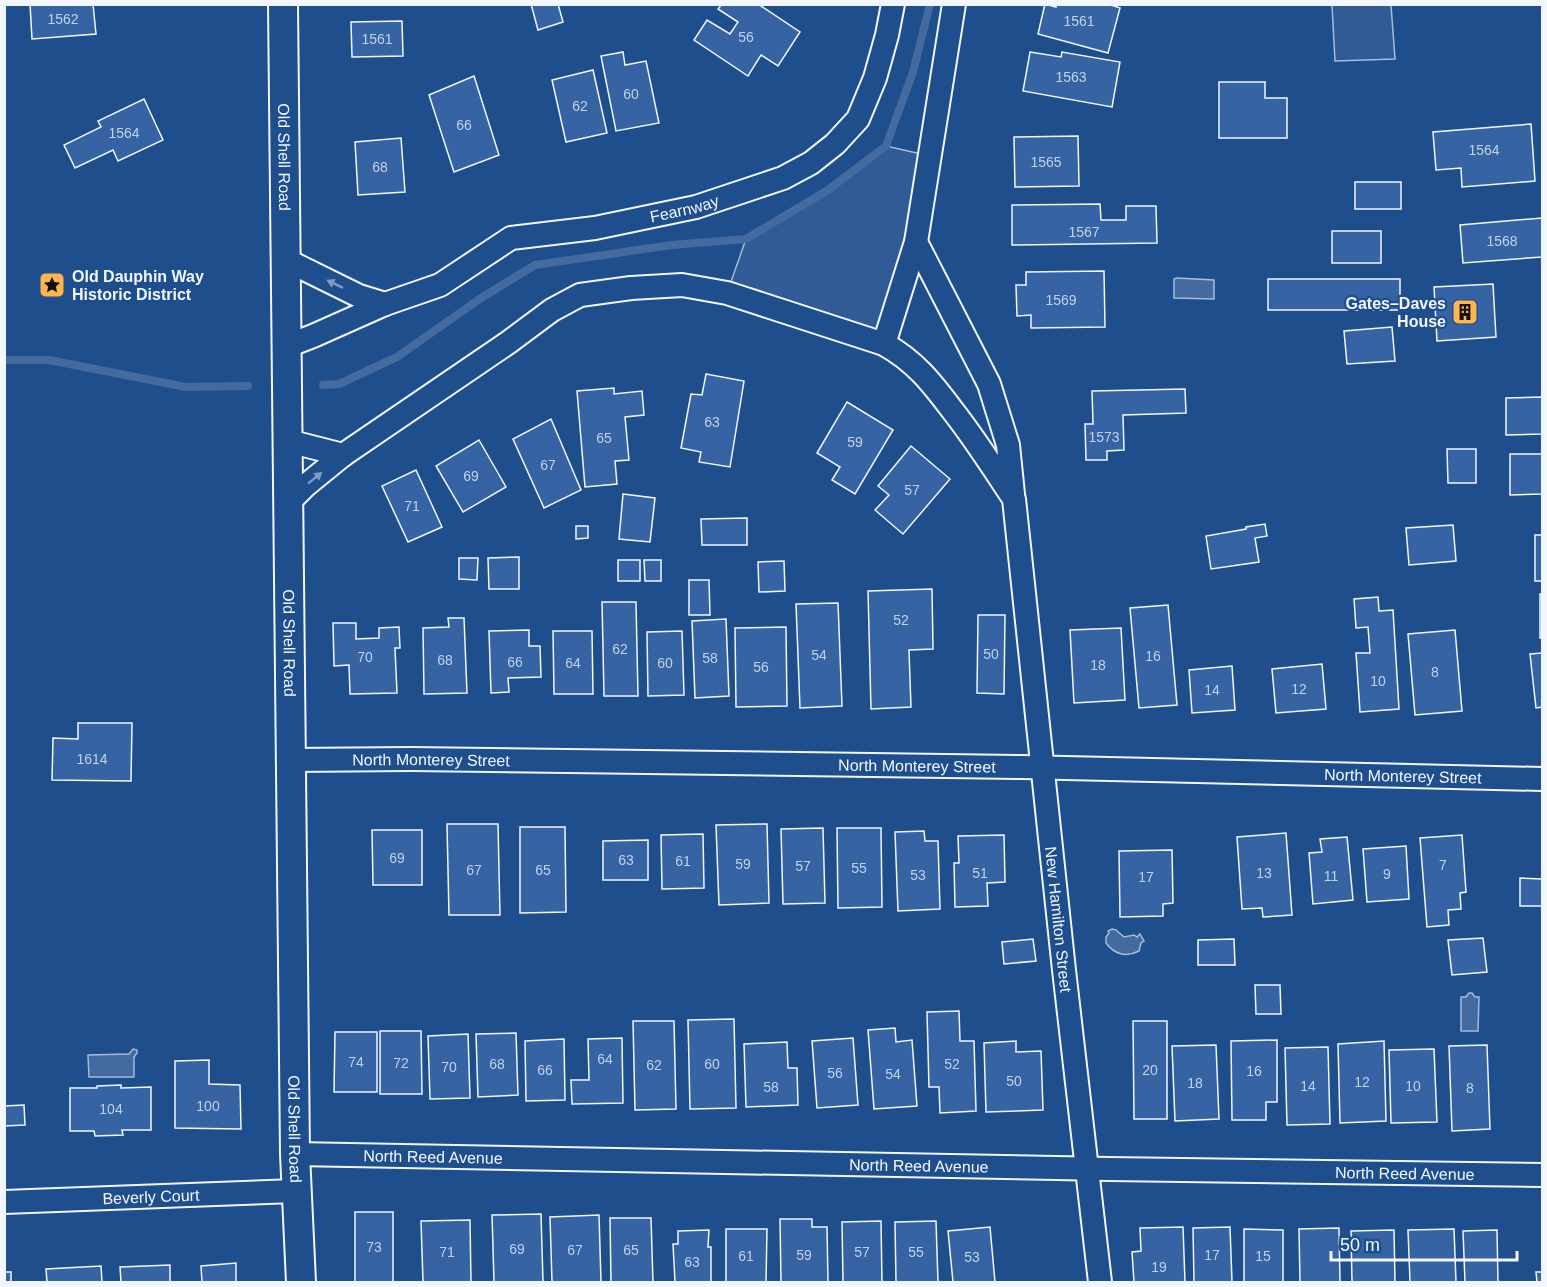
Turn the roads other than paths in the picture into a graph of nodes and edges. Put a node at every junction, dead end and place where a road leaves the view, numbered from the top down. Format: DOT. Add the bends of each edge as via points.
graph roads {
  1 [pos="283,4"];
  2 [pos="892,4"];
  3 [pos="954,4"];
  4 [pos="916,242"];
  5 [pos="286,260"];
  6 [pos="385,304"];
  7 [pos="884,344"];
  8 [pos="287,346"];
  9 [pos="288,441"];
  10 [pos="343,455"];
  11 [pos="1014,499"];
  12 [pos="289,502"];
  13 [pos="291,760"];
  14 [pos="1043,768"];
  15 [pos="1542,779"];
  16 [pos="295,1154"];
  17 [pos="1087,1168"];
  18 [pos="1542,1174"];
  19 [pos="296,1191"];
  20 [pos="4,1202"];
  21 [pos="301,1282"];
  22 [pos="1100,1282"];
  1 -- 5 [label="street, Old Shell Road"];
  2 -- 6 [label="street, Fearnway" via="875,78 858,119 811,163 783,178 696,207 595,228 511,238 440,285"];
  3 -- 4 [label="street"];
  4 -- 7 [label="street"];
  4 -- 11 [label="street" via="989,384 1008,445"];
  6 -- 5 [label="street, one-way" via="359,296"];
  5 -- 8 [label="street, Old Shell Road"];
  6 -- 8 [label="street, Fearnway"];
  7 -- 10 [label="street" via="727,293 682,285 580,295 552,310"];
  7 -- 11 [label="street" via="928,378 978,443"];
  8 -- 9 [label="street, Old Shell Road"];
  9 -- 10 [label="street"];
  9 -- 12 [label="street, Old Shell Road"];
  12 -- 10 [label="street, one-way"];
  11 -- 14 [label="street, New Hamilton Street"];
  12 -- 13 [label="street, Old Shell Road"];
  13 -- 14 [label="street, North Monterey Street"];
  13 -- 16 [label="street, Old Shell Road"];
  14 -- 15 [label="street, North Monterey Street"];
  14 -- 17 [label="street, New Hamilton Street"];
  16 -- 17 [label="street, North Reed Avenue"];
  16 -- 19 [label="street, Old Shell Road"];
  17 -- 18 [label="street, North Reed Avenue"];
  17 -- 22 [label="street, New Hamilton Street"];
  19 -- 20 [label="street, Beverly Court"];
  19 -- 21 [label="street, Old Shell Road"];
}
